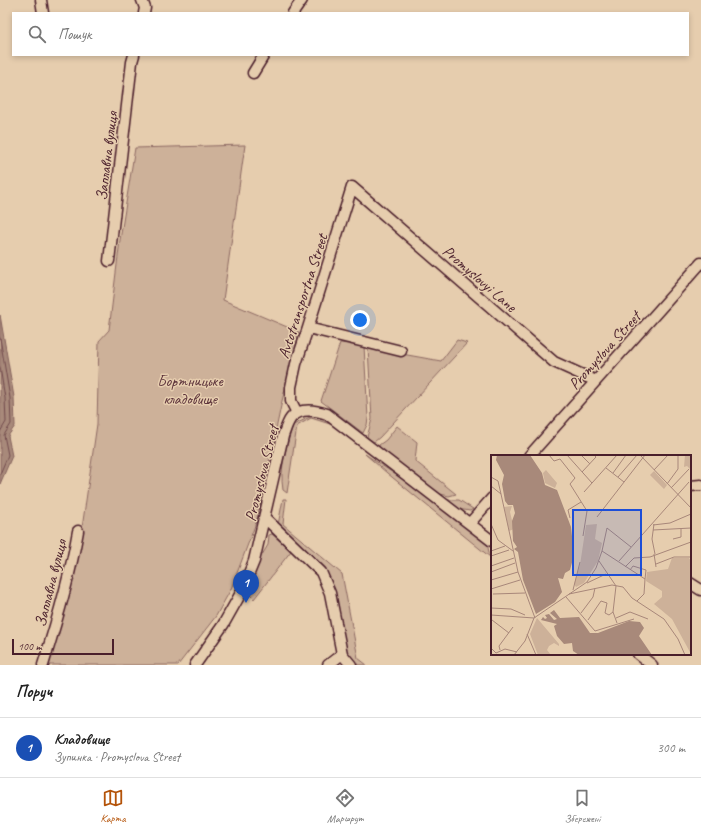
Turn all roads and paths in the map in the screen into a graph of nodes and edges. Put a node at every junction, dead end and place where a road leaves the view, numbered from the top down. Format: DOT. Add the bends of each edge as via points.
graph roads {
  1 [pos="41,0"];
  2 [pos="142,0"];
  3 [pos="302,0"];
  4 [pos="44,12"];
  5 [pos="144,12"];
  6 [pos="293,12"];
  7 [pos="134,56"];
  8 [pos="263,56"];
  9 [pos="253,73"];
  10 [pos="352,187"];
  11 [pos="109,261"];
  12 [pos="701,263"];
  13 [pos="308,328"];
  14 [pos="401,351"];
  15 [pos="596,381"];
  16 [pos="297,413"];
  17 [pos="530,455"];
  18 [pos="701,485"];
  19 [pos="691,486"];
  20 [pos="491,499"];
  21 [pos="265,518"];
  22 [pos="470,523"];
  23 [pos="78,531"];
  24 [pos="491,540"];
  25 [pos="691,585"];
  26 [pos="701,590"];
  27 [pos="342,654"];
  28 [pos="639,655"];
  29 [pos="43,665"];
  30 [pos="195,665"];
  31 [pos="328,665"];
  32 [pos="351,665"];
  33 [pos="652,665"];
  1 -- 4 [label="street"];
  2 -- 5 [label="street"];
  3 -- 6 [label="street"];
  7 -- 11 [label="street, Заплавна вулиця"];
  8 -- 9 [label="street"];
  10 -- 13 [label="street, Avtotransportna Street"];
  10 -- 15 [label="street, Promyslovyi Lane" via="554,362"];
  12 -- 15 [label="street, Promyslova Street"];
  13 -- 14 [label="street"];
  13 -- 16 [label="street, Avtotransportna Street" via="291,387 291,401"];
  15 -- 17 [label="street, Promyslova Street"];
  16 -- 21 [label="street, Promyslova Street" via="291,418 283,436"];
  16 -- 22 [label="street, Promyslova Street" via="316,410 327,414"];
  18 -- 19 [label="street"];
  20 -- 22 [label="street"];
  21 -- 27 [label="street" via="321,572 330,593"];
  21 -- 30 [label="street, Promyslova Street" via="254,561 240,593 223,626"];
  22 -- 24 [label="street, Promyslova Street"];
  23 -- 29 [label="street, Заплавна вулиця" via="72,563"];
  25 -- 26 [label="street"];
  27 -- 31 [label="street"];
  27 -- 32 [label="street"];
  28 -- 33 [label="street"];
}
